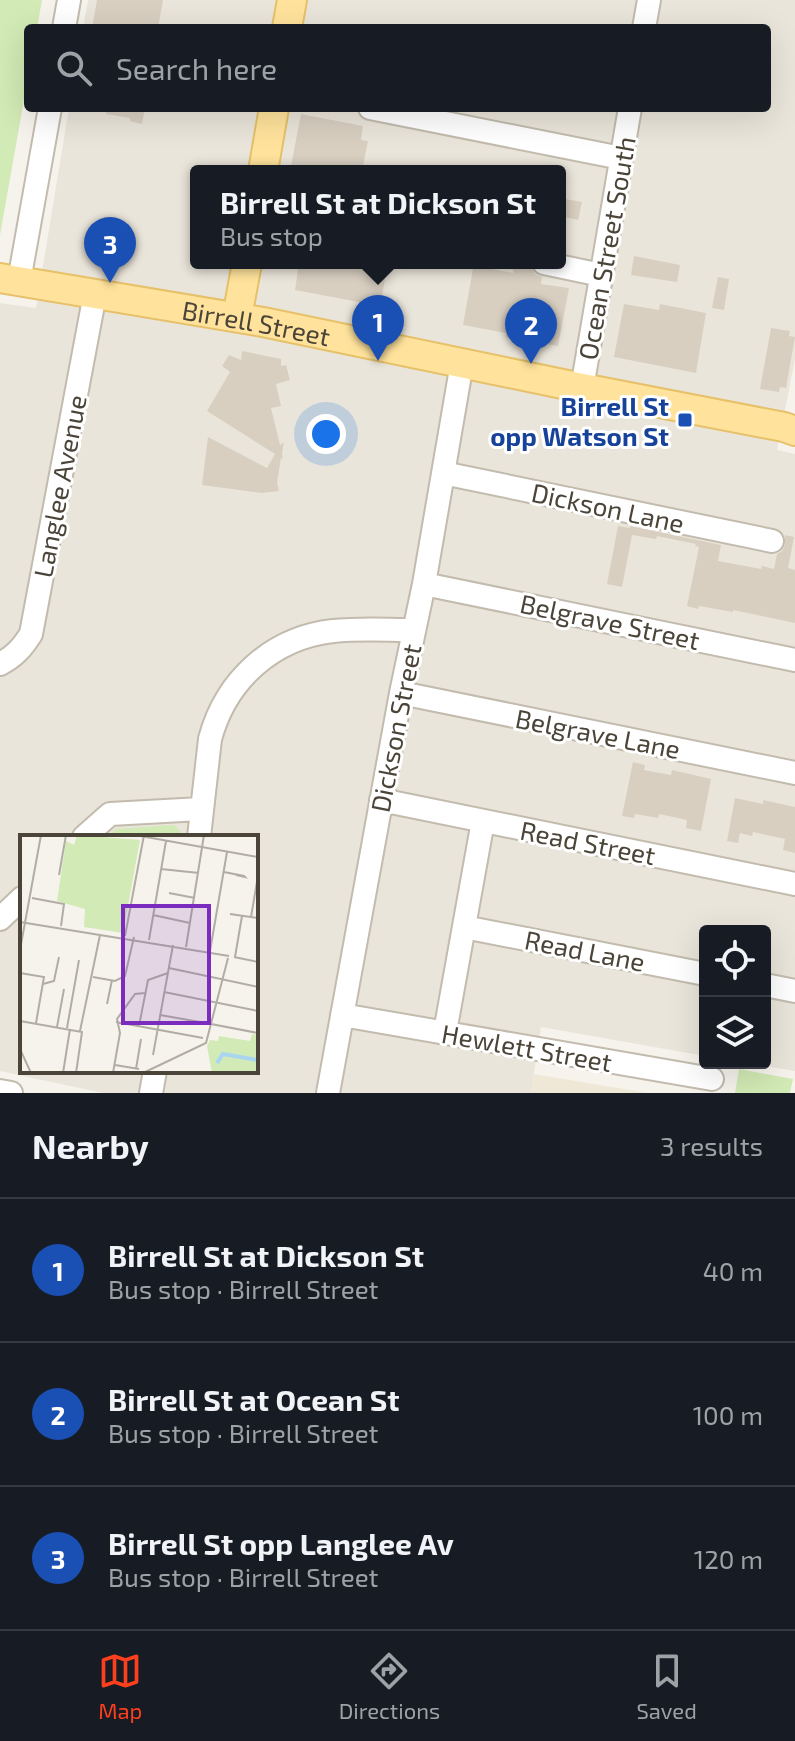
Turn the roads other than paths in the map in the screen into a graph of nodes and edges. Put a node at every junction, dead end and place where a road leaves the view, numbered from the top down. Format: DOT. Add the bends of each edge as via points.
graph roads {
  1 [pos="69,0"];
  2 [pos="292,0"];
  3 [pos="649,0"];
  4 [pos="65,24"];
  5 [pos="288,24"];
  6 [pos="645,24"];
  7 [pos="49,112"];
  8 [pos="273,112"];
  9 [pos="390,112"];
  10 [pos="629,112"];
  11 [pos="621,158"];
  12 [pos="264,165"];
  13 [pos="566,268"];
  14 [pos="246,269"];
  15 [pos="601,275"];
  16 [pos="9,280"];
  17 [pos="95,294"];
  18 [pos="237,317"];
  19 [pos="462,363"];
  20 [pos="582,388"];
  21 [pos="795,431"];
  22 [pos="443,473"];
  23 [pos="772,541"];
  24 [pos="424,584"];
  25 [pos="414,630"];
  26 [pos="795,660"];
  27 [pos="0,664"];
  28 [pos="401,693"];
  29 [pos="795,773"];
  30 [pos="381,800"];
  31 [pos="201,809"];
  32 [pos="483,821"];
  33 [pos="86,835"];
  34 [pos="199,835"];
  35 [pos="795,884"];
  36 [pos="20,900"];
  37 [pos="0,919"];
  38 [pos="464,927"];
  39 [pos="699,973"];
  40 [pos="771,986"];
  41 [pos="795,991"];
  42 [pos="342,1015"];
  43 [pos="445,1032"];
  44 [pos="155,1073"];
  45 [pos="712,1079"];
  46 [pos="0,1091"];
  47 [pos="11,1093"];
  48 [pos="151,1093"];
  49 [pos="328,1093"];
  1 -- 4 [label="street"];
  2 -- 5 [label="main road"];
  3 -- 6 [label="street"];
  7 -- 16 [label="street"];
  8 -- 12 [label="main road"];
  9 -- 11 [label="street"];
  10 -- 11 [label="street, Ocean Street South"];
  11 -- 15 [label="street, Ocean Street South"];
  13 -- 15 [label="street"];
  14 -- 18 [label="main road"];
  15 -- 20 [label="street, Ocean Street South"];
  16 -- 17 [label="main road, Birrell Street"];
  17 -- 18 [label="main road, Birrell Street"];
  17 -- 27 [label="street, Langlee Avenue" via="31,634 14,657"];
  18 -- 19 [label="main road, Birrell Street"];
  19 -- 20 [label="main road, Birrell Street"];
  19 -- 22 [label="street, Dickson Street"];
  20 -- 21 [label="main road, Birrell Street"];
  22 -- 23 [label="street, Dickson Lane"];
  22 -- 24 [label="street, Dickson Street"];
  24 -- 25 [label="street, Dickson Street"];
  24 -- 26 [label="street, Belgrave Street"];
  25 -- 28 [label="street, Dickson Street"];
  25 -- 31 [label="street" via="321,633 291,642 257,663 228,695 214,725"];
  28 -- 29 [label="street, Belgrave Lane"];
  28 -- 30 [label="street, Dickson Street"];
  30 -- 32 [label="street, Read Street"];
  30 -- 42 [label="street, Dickson Street"];
  31 -- 33 [label="street" via="110,814"];
  31 -- 34 [label="street"];
  32 -- 35 [label="street, Read Street"];
  32 -- 38 [label="street"];
  36 -- 37 [label="street"];
  38 -- 39 [label="street, Read Lane"];
  38 -- 43 [label="street"];
  40 -- 41 [label="street"];
  42 -- 43 [label="street, Hewlett Street"];
  42 -- 49 [label="street, Dickson Street"];
  43 -- 45 [label="street, Hewlett Street"];
  44 -- 48 [label="street"];
  46 -- 47 [label="street"];
}
